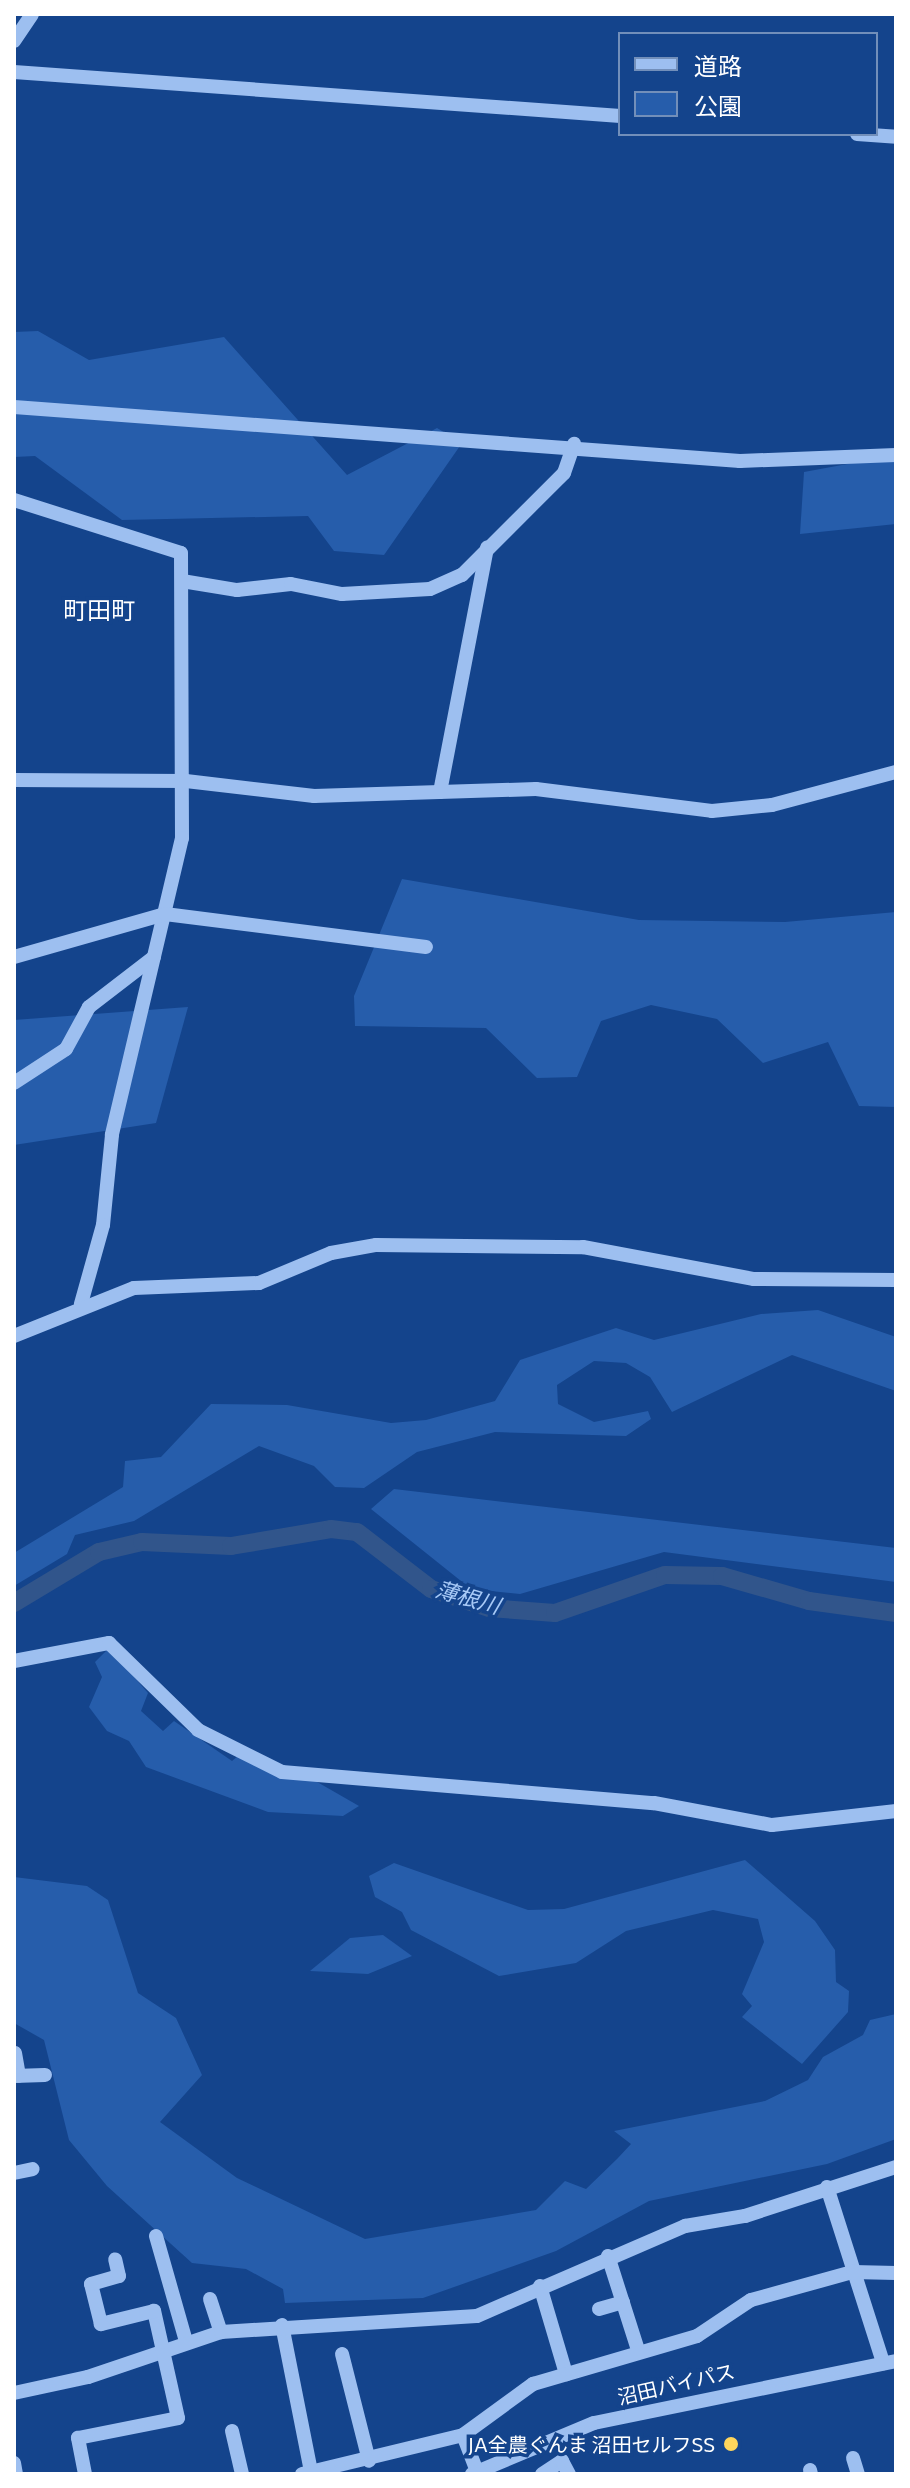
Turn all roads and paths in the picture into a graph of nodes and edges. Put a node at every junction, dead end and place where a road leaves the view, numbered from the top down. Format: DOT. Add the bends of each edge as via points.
graph roads {
  1 [pos="32,14"];
  2 [pos="14,41"];
  3 [pos="14,72"];
  4 [pos="618,116"];
  5 [pos="14,407"];
  6 [pos="574,444"];
  7 [pos="896,455"];
  8 [pos="14,500"];
  9 [pos="487,542"];
  10 [pos="182,581"];
  11 [pos="896,772"];
  12 [pos="14,780"];
  13 [pos="186,781"];
  14 [pos="440,792"];
  15 [pos="165,914"];
  16 [pos="426,947"];
  17 [pos="14,957"];
  18 [pos="154,957"];
  19 [pos="14,1083"];
  20 [pos="896,1280"];
  21 [pos="81,1304"];
  22 [pos="14,1336"];
  23 [pos="14,1661"];
  24 [pos="896,1811"];
  25 [pos="15,2053"];
  26 [pos="45,2075"];
  27 [pos="16,2076"];
  28 [pos="896,2167"];
  29 [pos="33,2169"];
  30 [pos="14,2173"];
  31 [pos="827,2187"];
  32 [pos="156,2236"];
  33 [pos="608,2256"];
  34 [pos="115,2259"];
  35 [pos="853,2272"];
  36 [pos="896,2273"];
  37 [pos="540,2286"];
  38 [pos="210,2299"];
  39 [pos="623,2302"];
  40 [pos="599,2309"];
  41 [pos="701,2314"];
  42 [pos="282,2325"];
  43 [pos="708,2331"];
  44 [pos="221,2332"];
  45 [pos="186,2341"];
  46 [pos="165,2350"];
  47 [pos="638,2350"];
  48 [pos="342,2354"];
  49 [pos="889,2362"];
  50 [pos="566,2374"];
  51 [pos="14,2393"];
  52 [pos="232,2431"];
  53 [pos="463,2435"];
  54 [pos="853,2458"];
  55 [pos="369,2461"];
  56 [pos="14,2463"];
  57 [pos="306,2473"];
  58 [pos="476,2473"];
  59 [pos="16,2474"];
  60 [pos="85,2474"];
  61 [pos="242,2474"];
  62 [pos="542,2474"];
  63 [pos="569,2474"];
  64 [pos="858,2474"];
  1 -- 2 [label="street"];
  3 -- 4 [label="street"];
  5 -- 6 [label="street"];
  6 -- 7 [label="street" via="740,461"];
  6 -- 9 [label="street" via="564,473"];
  8 -- 10 [label="street" via="181,553"];
  9 -- 10 [label="street" via="462,575 405,594 342,594 291,584 237,590"];
  9 -- 14 [label="street"];
  10 -- 13 [label="street"];
  11 -- 14 [label="street" via="772,805 712,811 536,789"];
  12 -- 13 [label="street"];
  13 -- 14 [label="street" via="314,796"];
  13 -- 15 [label="street"];
  15 -- 16 [label="street"];
  15 -- 17 [label="street"];
  15 -- 18 [label="street"];
  18 -- 19 [label="street" via="89,1007 66,1049"];
  18 -- 21 [label="street"];
  20 -- 21 [label="street" via="754,1279 583,1247 376,1245 331,1253 259,1283 147,1286"];
  21 -- 22 [label="street"];
  23 -- 24 [label="street" via="109,1643 198,1730 282,1772 654,1803 772,1825"];
  25 -- 27 [label="street"];
  26 -- 27 [label="street"];
  28 -- 31 [label="street"];
  29 -- 30 [label="street"];
  31 -- 33 [label="street"];
  31 -- 35 [label="street"];
  32 -- 45 [label="street"];
  33 -- 37 [label="street"];
  33 -- 39 [label="street"];
  34 -- 46 [label="street" via="119,2276 91,2284 101,2324 154,2311"];
  35 -- 36 [label="street"];
  35 -- 43 [label="street" via="743,2304"];
  35 -- 49 [label="street"];
  37 -- 42 [label="street" via="477,2316"];
  37 -- 50 [label="street"];
  38 -- 44 [label="street"];
  39 -- 40 [label="street"];
  39 -- 47 [label="street"];
  41 -- 43 [label="street"];
  42 -- 44 [label="street"];
  42 -- 57 [label="street"];
  43 -- 47 [label="street"];
  44 -- 45 [label="street"];
  45 -- 46 [label="street"];
  46 -- 51 [label="street"];
  46 -- 60 [label="street" via="178,2418 78,2438"];
  47 -- 50 [label="street"];
  48 -- 55 [label="street"];
  49 -- 58 [label="street, 沼田バイパス" via="594,2423"];
  50 -- 53 [label="street" via="533,2384"];
  52 -- 61 [label="street"];
  53 -- 55 [label="street"];
  53 -- 58 [label="street"];
  54 -- 64 [label="street"];
  55 -- 57 [label="street"];
  56 -- 59 [label="street"];
  62 -- 63 [label="street" via="562,2461"];
}
